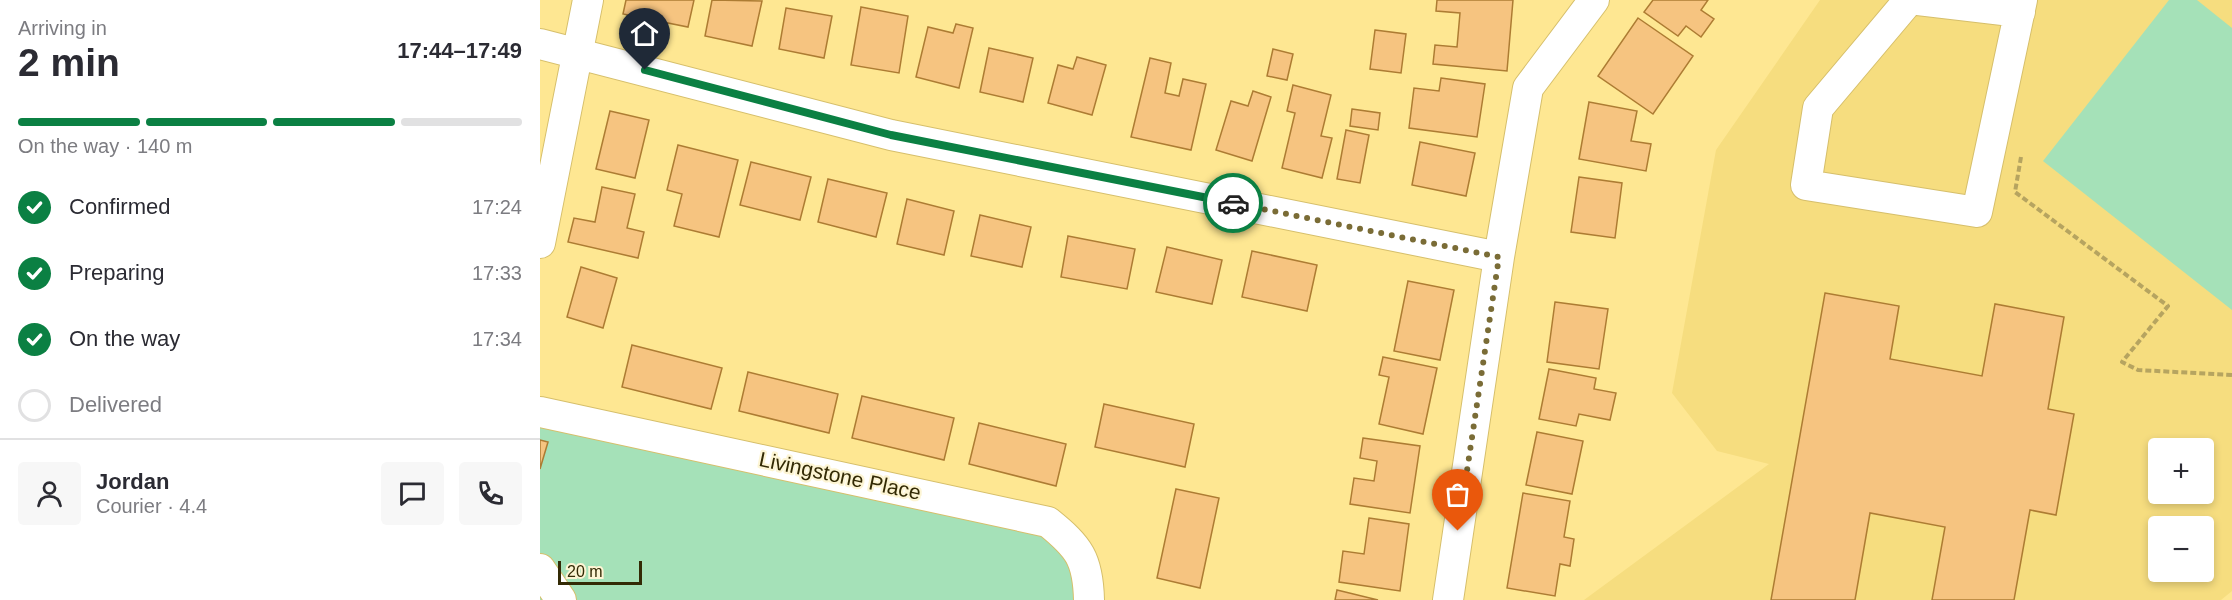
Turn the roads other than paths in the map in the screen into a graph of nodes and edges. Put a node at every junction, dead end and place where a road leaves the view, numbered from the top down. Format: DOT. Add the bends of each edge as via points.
graph roads {
  1 [pos="588,0"];
  2 [pos="1594,0"];
  3 [pos="1924,1"];
  4 [pos="2021,6"];
  5 [pos="540,44"];
  6 [pos="578,52"];
  7 [pos="540,243"];
  8 [pos="1499,257"];
  9 [pos="540,412"];
  10 [pos="540,569"];
  11 [pos="561,600"];
  12 [pos="1089,600"];
  13 [pos="1448,600"];
  1 -- 6 [label="street"];
  2 -- 8 [label="street" via="1528,88"];
  3 -- 4 [label="street"];
  3 -- 4 [label="street" via="1818,108 1806,185 1977,212"];
  5 -- 6 [label="street"];
  6 -- 7 [label="street"];
  6 -- 8 [label="street" via="891,135"];
  8 -- 13 [label="street"];
  9 -- 12 [label="street, Livingstone Place" via="1048,522 1073,542 1079,553"];
  10 -- 11 [label="street"];
}
